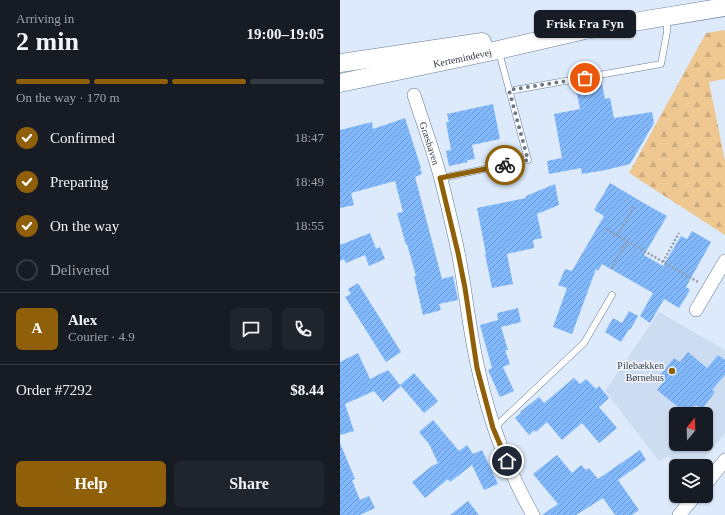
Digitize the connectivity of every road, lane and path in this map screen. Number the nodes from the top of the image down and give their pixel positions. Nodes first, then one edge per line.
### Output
1 (725, 7) edge
2 (667, 17) junction
3 (585, 30) junction
4 (498, 50) junction
5 (340, 65) edge
6 (340, 83) edge
7 (509, 90) junction
8 (414, 95) dead end
9 (440, 178) junction
10 (634, 207) dead end
11 (606, 230) dead end
12 (679, 233) dead end
13 (617, 236) junction
14 (627, 242) junction
15 (725, 261) edge
16 (663, 262) junction
17 (611, 269) dead end
18 (709, 289) junction
19 (612, 295) dead end
20 (696, 310) dead end
21 (493, 428) junction
22 (725, 460) edge
23 (713, 475) edge
24 (689, 503) edge
25 (533, 515) edge
26 (679, 515) edge

1 - 2 main road, Kertemindevej
2 - 3 main road, Kertemindevej
2 - 7 lane
3 - 4 main road, Kertemindevej
3 - 5 main road, Kertemindevej
4 - 6 main road, Kertemindevej
4 - 7 lane
7 - 9 lane
8 - 9 street, Græshaven
9 - 21 street, Græshaven
10 - 13 path
11 - 13 path
12 - 16 path
13 - 14 path
14 - 16 path
14 - 17 path
15 - 18 street
16 - 18 path
18 - 20 street
19 - 21 lane
21 - 25 street, Græshaven
22 - 23 street
24 - 26 street

